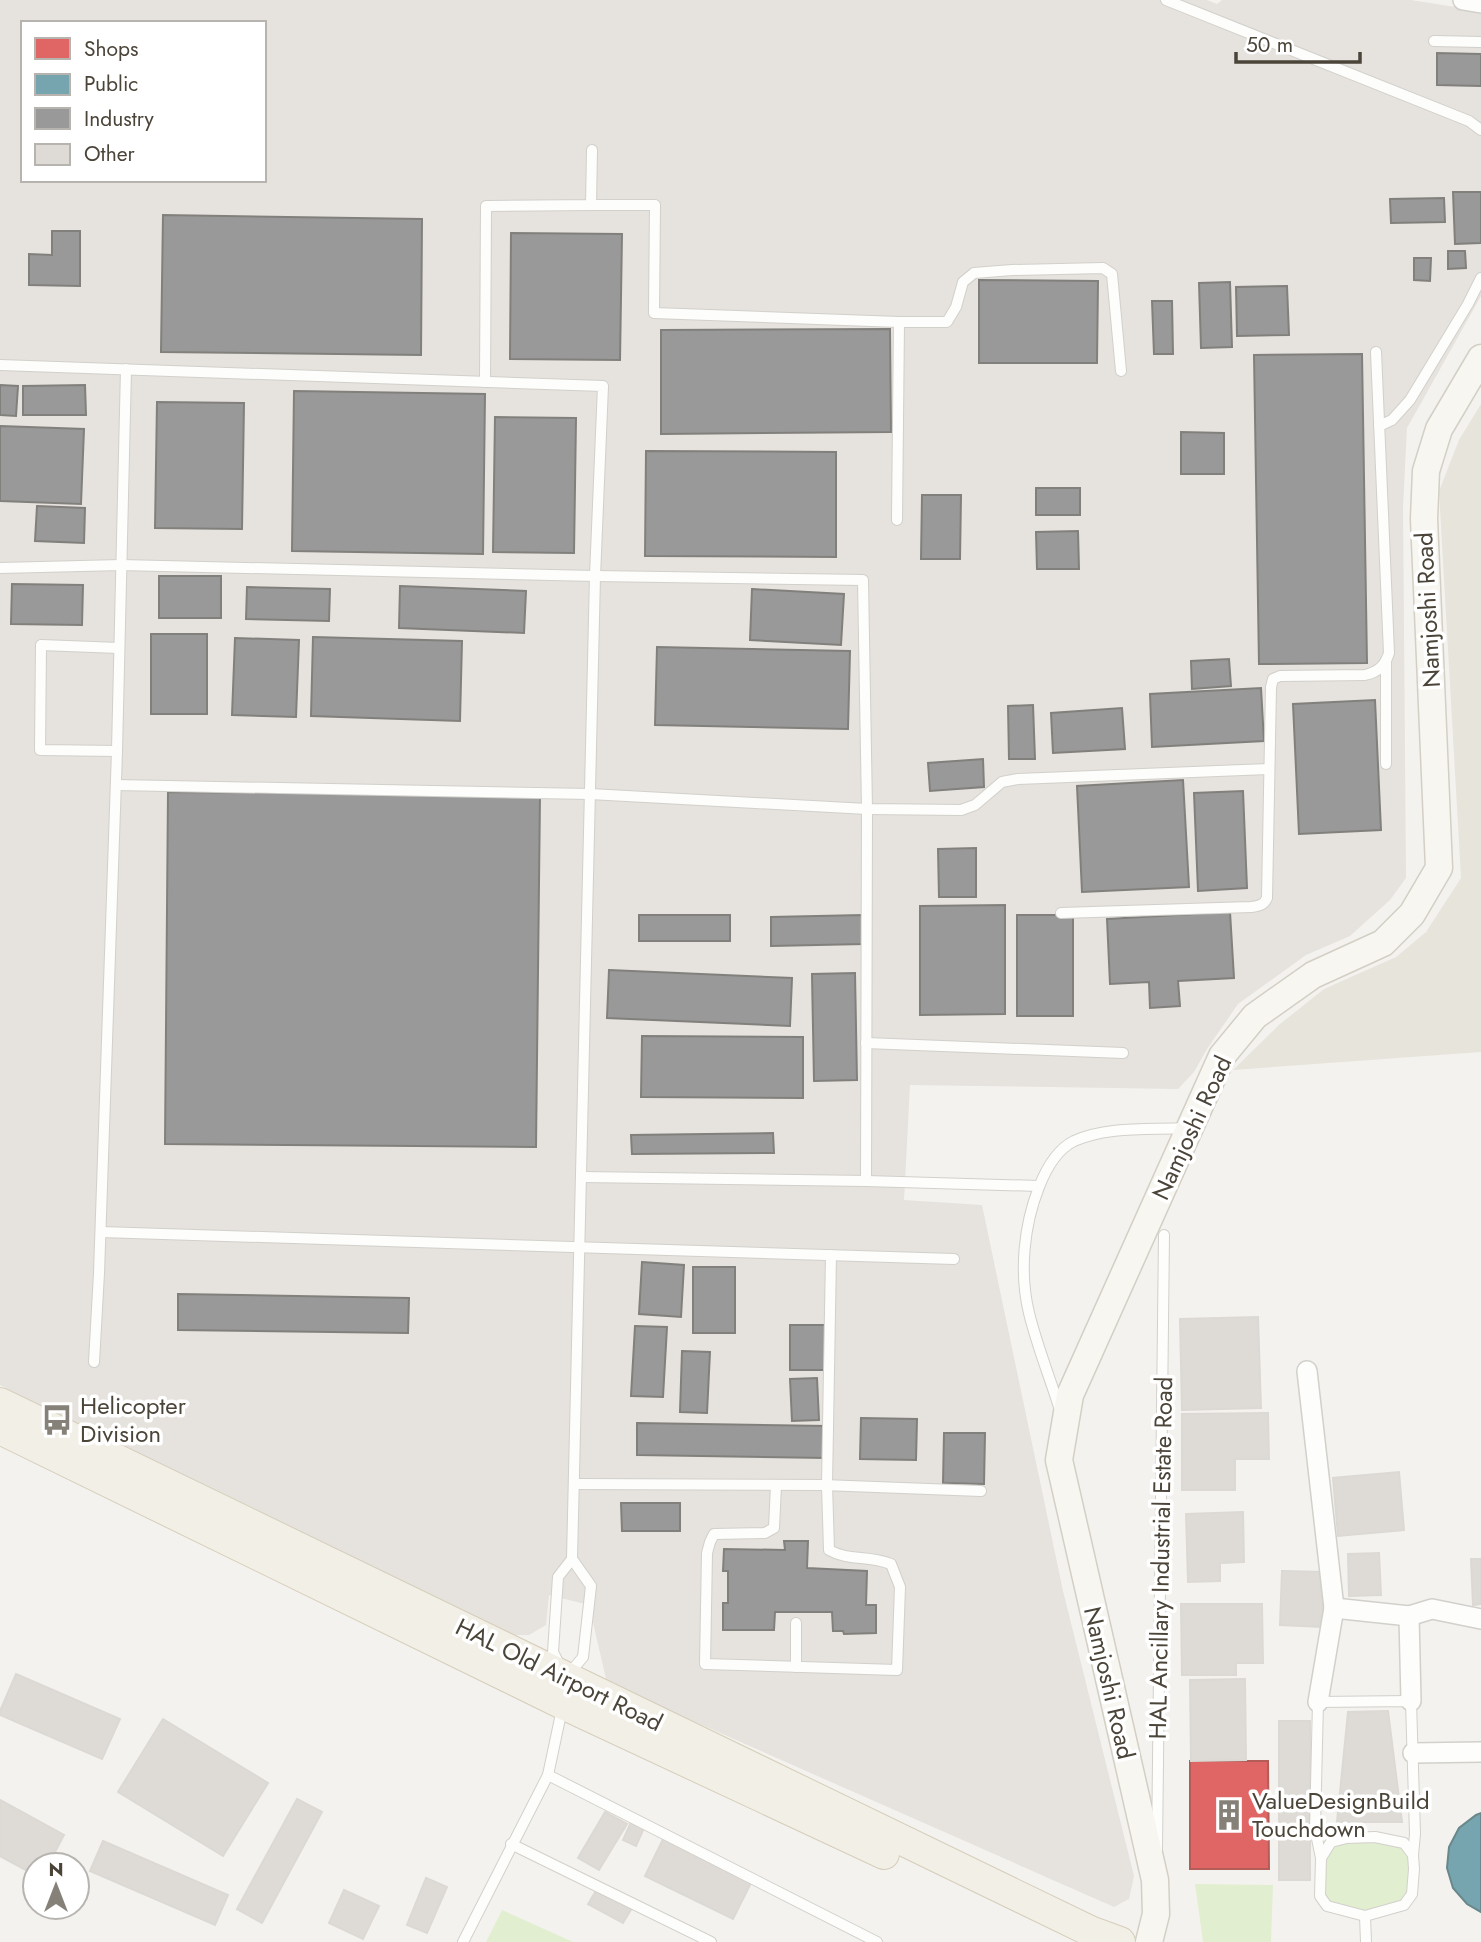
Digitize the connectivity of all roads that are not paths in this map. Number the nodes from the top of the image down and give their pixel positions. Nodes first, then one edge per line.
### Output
1 (1166, 0) edge
2 (1463, 0) edge
3 (1481, 3) edge
4 (1434, 41) dead end
5 (1481, 42) edge
6 (1481, 130) edge
7 (592, 150) dead end
8 (591, 205) junction
9 (1481, 278) edge
10 (899, 322) junction
11 (1376, 352) dead end
12 (1481, 358) edge
13 (0, 365) edge
14 (126, 369) junction
15 (1121, 371) dead end
16 (485, 382) junction
17 (1379, 426) junction
18 (897, 520) dead end
19 (121, 565) junction
20 (0, 568) edge
21 (595, 576) junction
22 (119, 648) junction
23 (1386, 662) junction
24 (117, 751) junction
25 (1386, 764) dead end
26 (1268, 769) junction
27 (116, 785) junction
28 (590, 794) junction
29 (867, 809) junction
30 (1061, 913) dead end
31 (866, 1043) junction
32 (1123, 1053) dead end
33 (1191, 1128) junction
34 (582, 1177) junction
35 (866, 1181) junction
36 (1040, 1186) junction
37 (101, 1232) junction
38 (1164, 1235) dead end
39 (580, 1248) junction
40 (831, 1255) junction
41 (954, 1259) dead end
42 (94, 1362) dead end
43 (1307, 1371) dead end
44 (0, 1403) edge
45 (1064, 1424) junction
46 (0, 1429) edge
47 (575, 1484) junction
48 (776, 1485) junction
49 (827, 1485) junction
50 (981, 1491) dead end
51 (572, 1559) junction
52 (1334, 1608) junction
53 (1409, 1616) junction
54 (1481, 1619) edge
55 (796, 1623) dead end
56 (796, 1667) junction
57 (564, 1691) junction
58 (1411, 1701) junction
59 (1318, 1702) junction
60 (1481, 1752) edge
61 (1413, 1753) junction
62 (548, 1775) junction
63 (511, 1843) junction
64 (1413, 1855) junction
65 (1321, 1858) junction
66 (1155, 1881) junction
67 (1365, 1916) junction
68 (463, 1942) edge
69 (711, 1942) edge
70 (877, 1942) edge
71 (1071, 1942) edge
72 (1120, 1942) edge
73 (1149, 1942) edge
74 (1366, 1942) edge

1 - 6 lane
2 - 3 street
4 - 5 lane
7 - 8 lane
8 - 10 lane
8 - 16 lane
9 - 17 lane
10 - 15 lane
10 - 18 lane
11 - 17 lane
12 - 33 main road, Namjoshi Road
13 - 14 lane
14 - 16 lane
14 - 19 lane
16 - 21 lane
17 - 23 lane
19 - 20 lane
19 - 21 lane
19 - 22 lane
21 - 28 lane
21 - 29 lane
22 - 24 lane
22 - 24 lane
23 - 25 lane
23 - 26 lane
24 - 27 lane
26 - 29 lane
26 - 30 lane
27 - 28 lane
27 - 37 lane
28 - 29 lane
28 - 34 lane
29 - 31 lane
31 - 32 lane
31 - 35 lane
33 - 36 lane
33 - 45 main road, Namjoshi Road
34 - 35 lane
34 - 39 lane
35 - 36 lane
36 - 45 lane
37 - 39 lane
37 - 42 lane
38 - 66 lane, HAL Ancillary Industrial Estate Road
39 - 40 lane
39 - 47 lane
40 - 41 lane
40 - 49 lane
43 - 52 street
44 - 57 main road, HAL Old Airport Road
45 - 66 main road, Namjoshi Road
46 - 57 main road, HAL Old Airport Road
47 - 48 lane
47 - 51 lane
48 - 49 lane
48 - 56 lane
49 - 50 lane
49 - 56 lane
51 - 57 lane
51 - 57 lane
52 - 53 street
52 - 59 street
53 - 54 street
53 - 58 street
55 - 56 lane
57 - 62 lane
57 - 71 main road, HAL Old Airport Road
57 - 72 main road, HAL Old Airport Road
58 - 59 lane
58 - 61 lane
59 - 65 lane
60 - 61 street
61 - 64 lane
62 - 63 lane
62 - 70 lane
63 - 68 lane
63 - 69 lane
64 - 65 lane
64 - 67 lane
65 - 67 lane
66 - 73 main road, Namjoshi Road
67 - 74 lane

